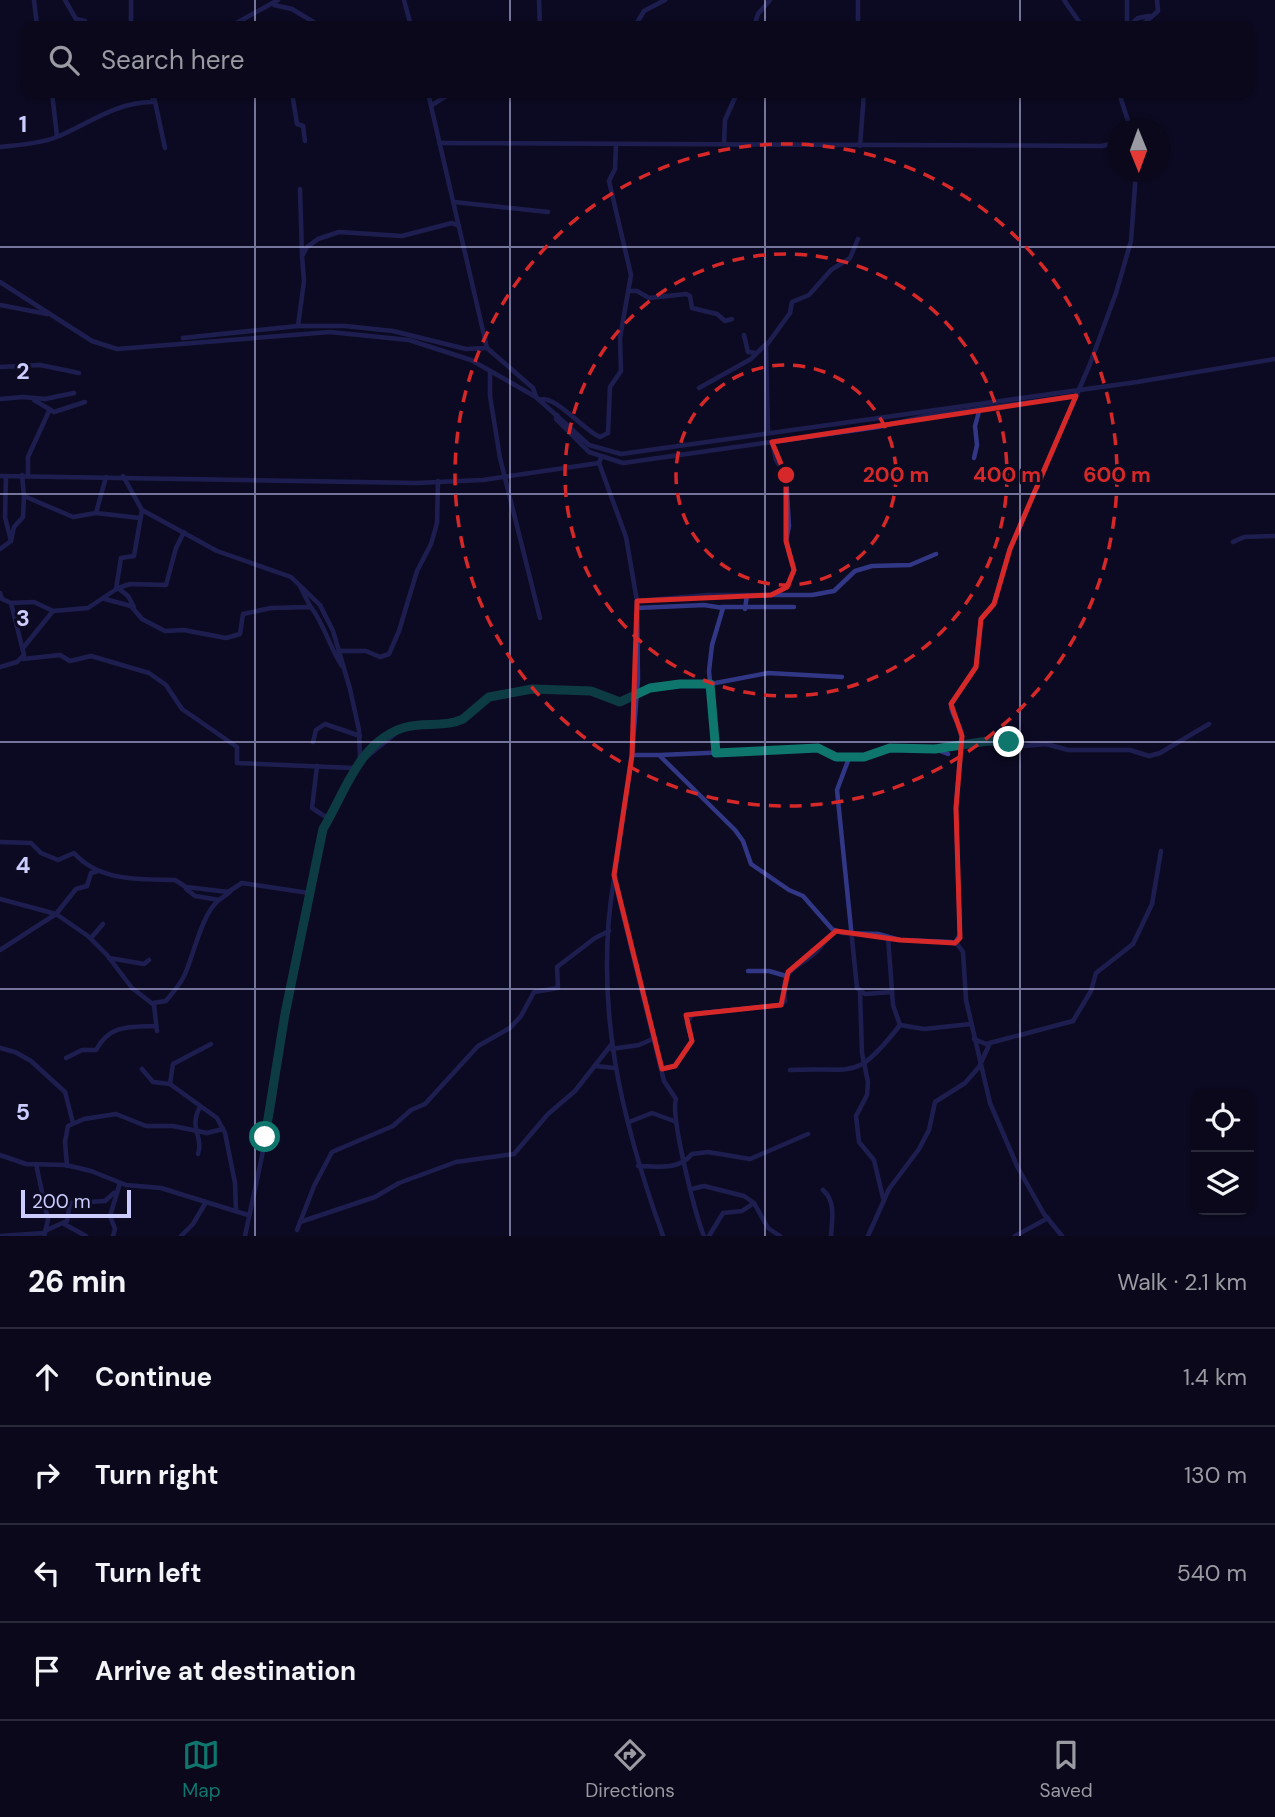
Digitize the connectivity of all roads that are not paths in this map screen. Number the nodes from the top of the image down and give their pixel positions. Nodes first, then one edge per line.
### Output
1 (34, 0) edge
2 (65, 0) edge
3 (131, 0) edge
4 (404, 0) edge
5 (539, 0) edge
6 (665, 0) edge
7 (769, 0) edge
8 (858, 0) edge
9 (1064, 0) edge
10 (1127, 0) edge
11 (1157, 0) edge
12 (275, 2) edge
13 (1149, 16) junction
14 (36, 21) edge
15 (85, 21) edge
16 (131, 21) edge
17 (240, 21) edge
18 (312, 21) edge
19 (410, 21) edge
20 (540, 21) edge
21 (638, 21) edge
22 (756, 21) edge
23 (858, 21) edge
24 (1079, 21) edge
25 (1128, 21) edge
26 (1134, 21) edge
27 (1145, 21) edge
28 (53, 98) edge
29 (154, 98) edge
30 (156, 98) edge
31 (293, 98) edge
32 (430, 98) edge
33 (443, 98) edge
34 (735, 98) edge
35 (864, 98) edge
36 (1121, 98) edge
37 (432, 105) junction
38 (1127, 119) edge
39 (57, 136) junction
40 (305, 141) dead end
41 (439, 143) junction
42 (616, 144) junction
43 (724, 144) junction
44 (1107, 145) edge
45 (860, 146) junction
46 (0, 147) edge
47 (165, 148) dead end
48 (1136, 182) edge
49 (300, 189) dead end
50 (454, 202) junction
51 (548, 212) dead end
52 (460, 226) junction
53 (858, 239) dead end
54 (302, 256) junction
55 (0, 282) edge
56 (628, 291) junction
57 (0, 305) edge
58 (50, 314) junction
59 (732, 319) dead end
60 (298, 326) junction
61 (744, 335) dead end
62 (183, 338) dead end
63 (767, 343) junction
64 (487, 348) junction
65 (474, 349) junction
66 (760, 352) junction
67 (766, 354) junction
68 (468, 358) junction
69 (1275, 359) edge
70 (0, 367) edge
71 (490, 372) junction
72 (79, 373) dead end
73 (699, 388) dead end
74 (1079, 389) junction
75 (74, 393) dead end
76 (1076, 396) junction
77 (30, 398) junction
78 (538, 398) junction
79 (0, 400) edge
80 (85, 402) dead end
81 (980, 406) junction
82 (49, 411) junction
83 (557, 415) junction
84 (768, 433) junction
85 (772, 442) junction
86 (974, 458) dead end
87 (600, 460) junction
88 (25, 475) junction
89 (3, 476) edge
90 (123, 476) junction
91 (106, 477) junction
92 (506, 477) junction
93 (438, 481) junction
94 (3, 491) edge
95 (24, 496) junction
96 (142, 510) junction
97 (96, 513) junction
98 (5, 517) junction
99 (140, 518) junction
100 (17, 524) junction
101 (185, 531) junction
102 (1275, 536) edge
103 (10, 541) junction
104 (1233, 542) dead end
105 (0, 549) edge
106 (936, 554) dead end
107 (298, 582) junction
108 (117, 588) junction
109 (747, 595) junction
110 (771, 596) junction
111 (1, 597) edge
112 (105, 598) junction
113 (637, 601) junction
114 (11, 603) junction
115 (310, 607) junction
116 (720, 607) junction
117 (793, 607) dead end
118 (134, 608) junction
119 (638, 608) junction
120 (745, 609) junction
121 (53, 611) junction
122 (540, 618) dead end
123 (23, 648) junction
124 (340, 651) junction
125 (23, 659) junction
126 (0, 667) edge
127 (345, 669) junction
128 (842, 677) dead end
129 (710, 684) junction
130 (637, 693) junction
131 (1209, 724) dead end
132 (360, 736) junction
133 (313, 742) dead end
134 (961, 746) junction
135 (935, 749) junction
136 (716, 753) junction
137 (948, 754) dead end
138 (632, 755) junction
139 (659, 755) junction
140 (849, 757) junction
141 (360, 760) junction
142 (317, 766) junction
143 (353, 768) junction
144 (329, 818) junction
145 (0, 842) edge
146 (1161, 851) dead end
147 (98, 872) junction
148 (614, 878) junction
149 (182, 886) junction
150 (230, 892) junction
151 (309, 893) junction
152 (0, 899) edge
153 (219, 900) junction
154 (56, 914) junction
155 (103, 924) dead end
156 (609, 931) junction
157 (836, 931) junction
158 (850, 933) junction
159 (888, 937) junction
160 (91, 938) junction
161 (955, 943) junction
162 (0, 950) edge
163 (109, 958) junction
164 (149, 960) dead end
165 (748, 971) dead end
166 (786, 976) junction
167 (860, 992) junction
168 (892, 992) junction
169 (152, 1003) junction
170 (971, 1024) junction
171 (900, 1025) junction
172 (655, 1038) junction
173 (973, 1038) junction
174 (990, 1043) junction
175 (211, 1044) dead end
176 (611, 1047) junction
177 (0, 1048) edge
178 (66, 1058) dead end
179 (864, 1064) junction
180 (592, 1067) junction
181 (979, 1067) junction
182 (615, 1068) junction
183 (142, 1069) dead end
184 (662, 1069) junction
185 (790, 1070) dead end
186 (170, 1084) junction
187 (200, 1107) junction
188 (674, 1121) junction
189 (629, 1122) junction
190 (73, 1123) junction
191 (223, 1129) junction
192 (196, 1132) junction
193 (808, 1134) dead end
194 (198, 1154) dead end
195 (0, 1155) edge
196 (685, 1163) junction
197 (36, 1164) junction
198 (67, 1166) junction
199 (638, 1166) junction
200 (120, 1183) junction
201 (693, 1187) junction
202 (823, 1190) dead end
203 (114, 1193) junction
204 (883, 1199) junction
205 (206, 1202) junction
206 (754, 1203) junction
207 (236, 1211) junction
208 (248, 1215) junction
209 (1048, 1219) junction
210 (300, 1222) junction
211 (64, 1224) junction
212 (297, 1230) dead end
213 (46, 1233) edge
214 (0, 1236) edge
215 (86, 1236) edge
216 (113, 1236) edge
217 (181, 1236) edge
218 (245, 1236) edge
219 (663, 1236) edge
220 (707, 1236) edge
221 (779, 1236) edge
222 (831, 1236) edge
223 (868, 1236) edge
224 (1015, 1236) edge
225 (1062, 1236) edge

1 - 14 street
2 - 15 street
3 - 16 street
4 - 19 street
5 - 20 street
6 - 21 street
7 - 22 street
8 - 23 street
9 - 24 street
10 - 25 street
11 - 13 street
12 - 17 street
12 - 18 street
13 - 26 street
13 - 27 street
28 - 39 street
29 - 39 street
30 - 47 street
31 - 40 street
32 - 37 street
33 - 37 street
34 - 43 street
35 - 45 street
36 - 38 street
37 - 41 street
39 - 46 street
41 - 42 street
41 - 50 street
42 - 43 street
42 - 56 street
43 - 45 street
44 - 45 street
48 - 74 street
49 - 54 street
50 - 51 street
50 - 52 street
52 - 54 street
52 - 64 street
53 - 63 street
54 - 60 street
55 - 58 street
56 - 59 street
56 - 78 street
57 - 58 street
58 - 68 street
60 - 62 street
60 - 65 street
61 - 66 street
63 - 66 street
63 - 67 street
64 - 65 street
64 - 78 street
65 - 68 street
66 - 67 street
66 - 73 street
67 - 84 street
68 - 71 street
69 - 74 street
70 - 72 street
71 - 78 street
71 - 92 street
74 - 76 street
74 - 81 street
75 - 77 street
76 - 81 street
76 - 134 street
77 - 79 street
77 - 82 street
78 - 83 street
80 - 82 street
81 - 84 street
81 - 85 street
81 - 86 street
82 - 88 street
83 - 84 street
83 - 87 street
85 - 87 street
85 - 110 street
87 - 92 street
87 - 113 street
88 - 89 street
88 - 91 street
88 - 95 street
89 - 94 street
90 - 91 street
90 - 93 street
90 - 96 street
91 - 97 street
92 - 93 street
92 - 122 street
93 - 124 street
94 - 98 street
95 - 97 street
95 - 100 street
96 - 99 street
96 - 101 street
97 - 99 street
98 - 100 street
98 - 103 street
99 - 108 street
100 - 103 street
101 - 107 street
101 - 108 street
102 - 104 street
103 - 105 street
106 - 110 street
107 - 115 street
107 - 124 street
108 - 112 street
108 - 118 street
109 - 110 street
109 - 113 street
109 - 120 street
111 - 114 street
112 - 118 street
112 - 121 street
113 - 119 street
114 - 121 street
114 - 123 street
115 - 118 street
115 - 127 street
116 - 119 street
116 - 120 street
116 - 129 street
117 - 120 street
119 - 130 street
121 - 123 street
123 - 125 street
124 - 127 street
125 - 126 street
125 - 142 street
127 - 132 street
128 - 129 street
129 - 130 street
129 - 136 street
130 - 138 street
130 - 141 street
131 - 134 street
132 - 133 street
132 - 141 street
134 - 135 street
134 - 161 street
135 - 137 street
135 - 140 street
136 - 139 street
136 - 140 street
138 - 139 street
138 - 148 street
139 - 157 street
140 - 158 street
141 - 143 street
142 - 143 street
142 - 144 street
143 - 144 street
144 - 151 street
145 - 147 street
146 - 174 street
147 - 149 street
147 - 154 street
148 - 156 street
148 - 172 street
149 - 150 street
149 - 153 street
150 - 151 street
150 - 153 street
151 - 208 street
152 - 154 street
153 - 169 street
154 - 160 street
154 - 162 street
155 - 160 street
156 - 176 street
156 - 210 street
157 - 158 street
157 - 166 street
158 - 159 street
158 - 167 street
159 - 161 street
159 - 168 street
160 - 163 street
161 - 170 street
163 - 164 street
163 - 169 street
165 - 166 street
166 - 184 street
167 - 168 street
167 - 179 street
168 - 171 street
169 - 178 street
170 - 171 street
170 - 173 street
171 - 179 street
172 - 176 street
172 - 184 street
173 - 174 street
173 - 181 street
174 - 181 street
175 - 186 street
176 - 180 street
176 - 182 street
177 - 190 street
179 - 185 street
179 - 204 street
180 - 182 street
180 - 210 street
181 - 204 street
181 - 209 street
182 - 189 street
183 - 186 street
184 - 188 street
186 - 187 street
187 - 191 street
187 - 192 street
188 - 189 street
188 - 196 street
189 - 199 street
190 - 192 street
190 - 198 street
191 - 192 street
191 - 207 street
192 - 194 street
193 - 196 street
195 - 197 street
196 - 199 street
196 - 201 street
197 - 198 street
197 - 213 street
198 - 200 street
199 - 219 street
200 - 203 street
200 - 205 street
201 - 206 street
201 - 220 street
202 - 222 street
203 - 211 street
203 - 216 street
204 - 223 street
205 - 207 street
205 - 217 street
206 - 220 street
206 - 221 street
207 - 208 street
208 - 218 street
209 - 224 street
209 - 225 street
210 - 212 street
211 - 213 street
211 - 215 street
213 - 214 street

